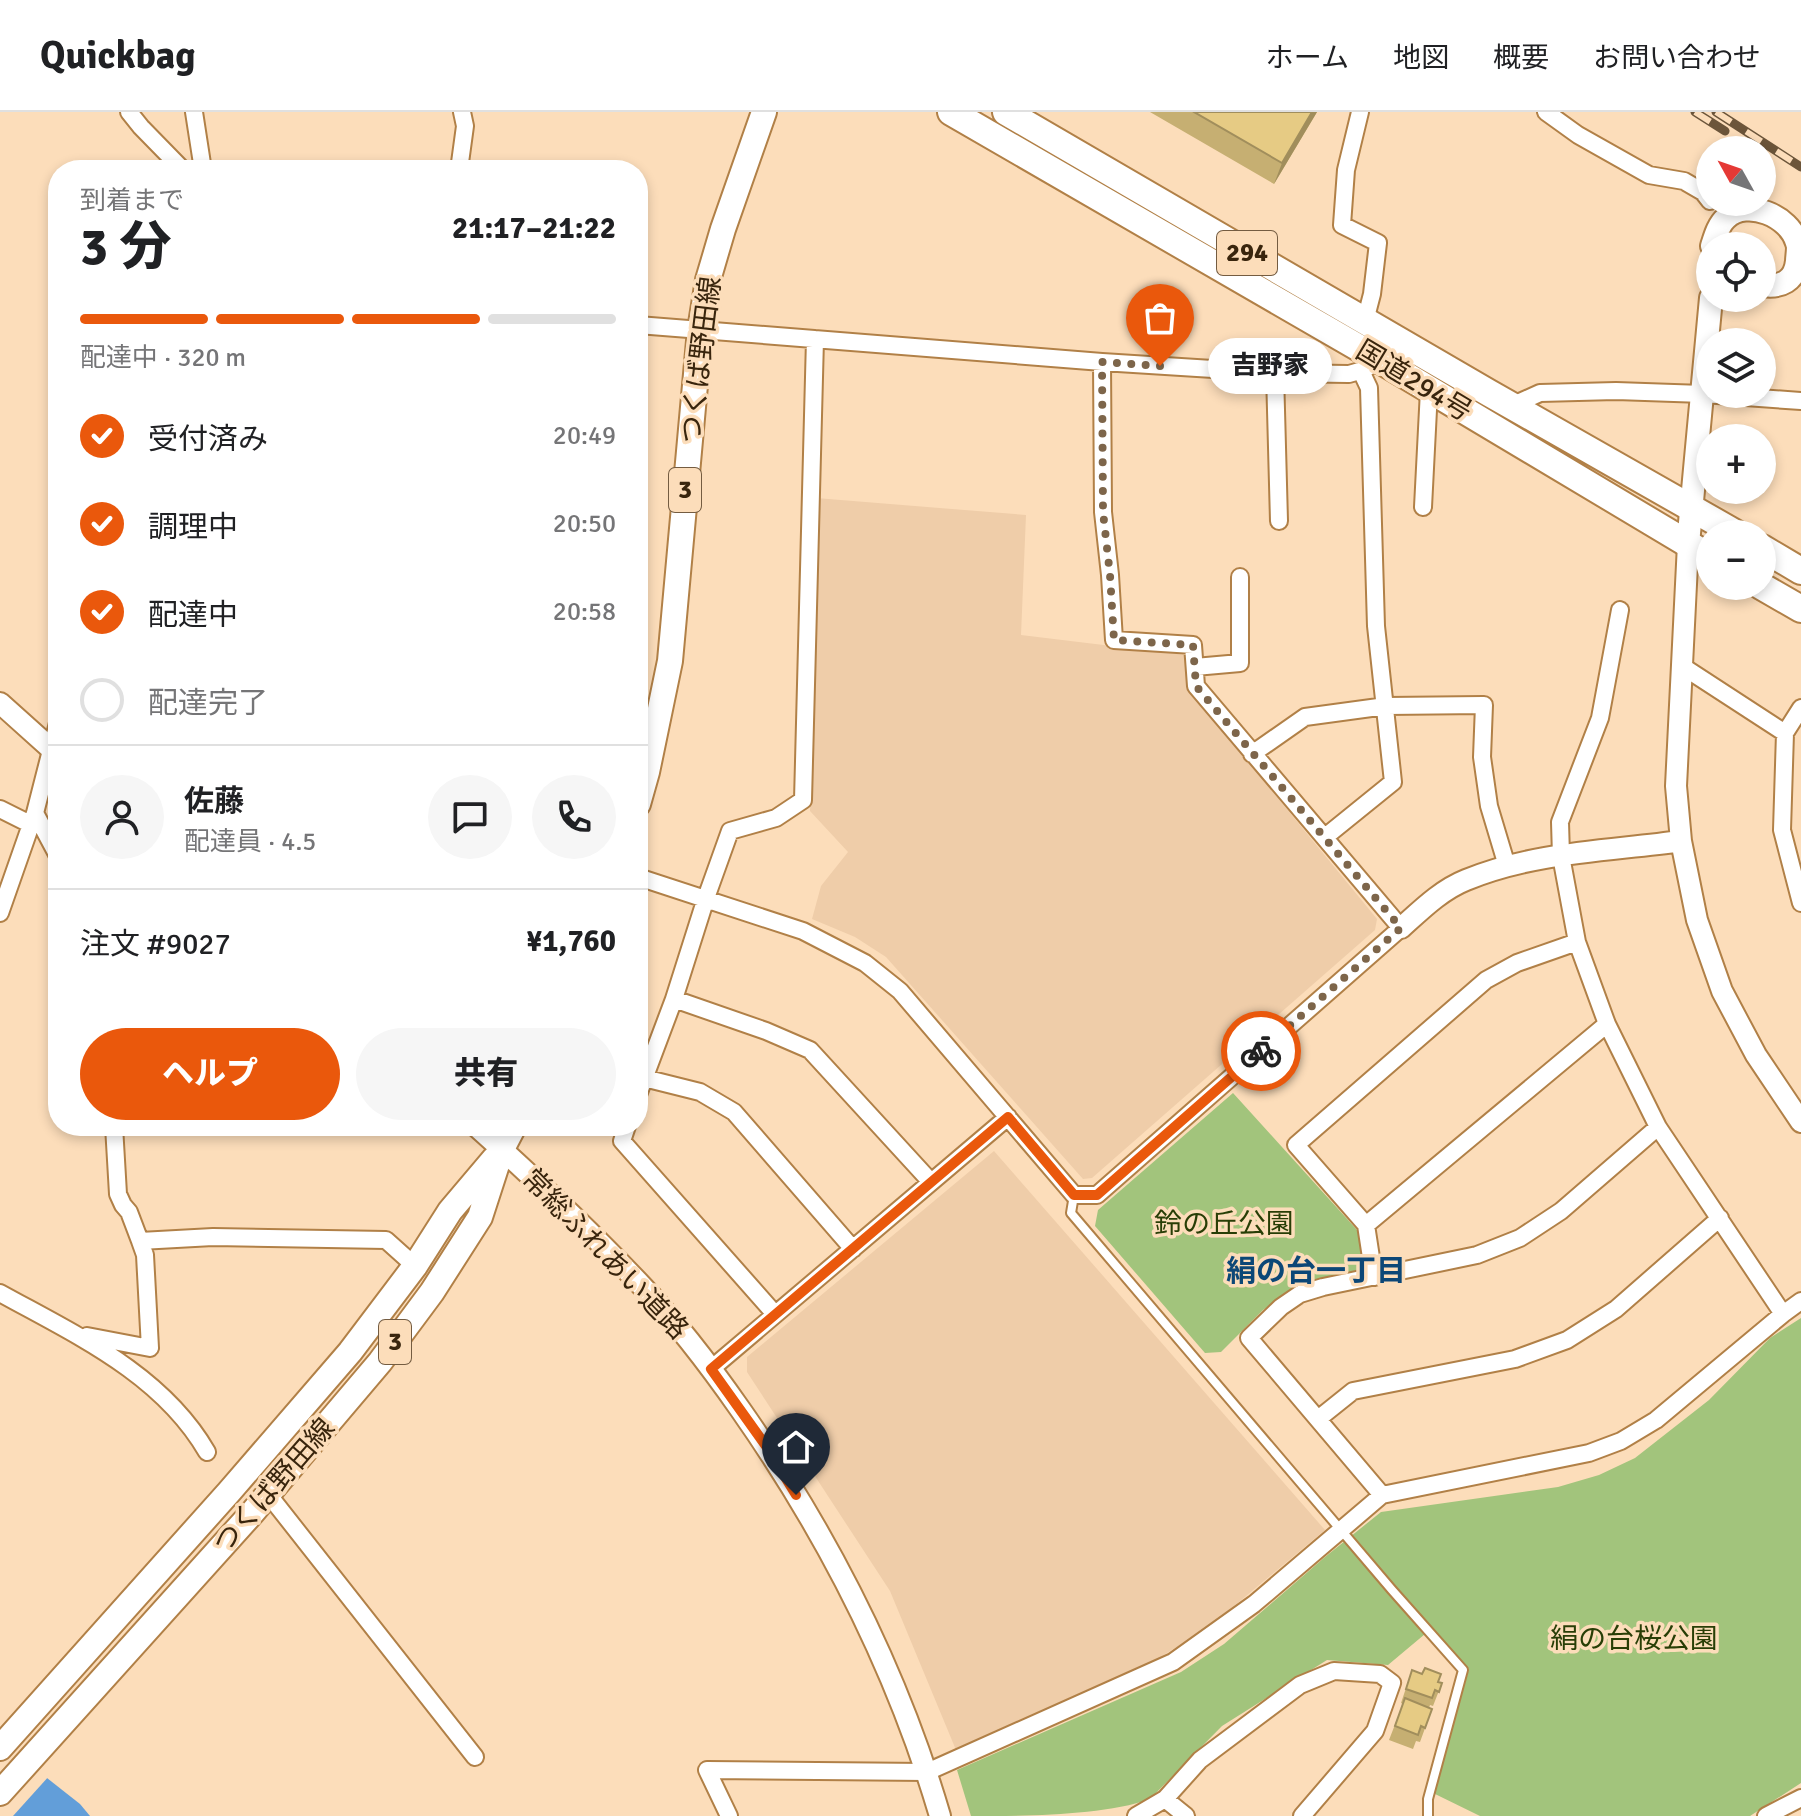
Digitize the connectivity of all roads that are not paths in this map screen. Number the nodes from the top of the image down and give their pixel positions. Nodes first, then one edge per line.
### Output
1 (129, 112) edge
2 (194, 112) edge
3 (462, 112) edge
4 (764, 112) edge
5 (951, 112) edge
6 (1006, 112) edge
7 (1360, 112) edge
8 (1546, 112) edge
9 (170, 160) edge
10 (201, 160) edge
11 (460, 160) edge
12 (1696, 188) edge
13 (1775, 216) edge
14 (1776, 286) edge
15 (1365, 321) junction
16 (648, 326) edge
17 (700, 330) junction
18 (815, 339) junction
19 (1102, 362) junction
20 (1370, 365) junction
21 (1275, 373) junction
22 (1429, 390) junction
23 (1696, 394) edge
24 (1776, 399) edge
25 (1801, 401) edge
26 (1511, 406) junction
27 (1702, 408) edge
28 (1423, 507) dead end
29 (1692, 508) junction
30 (1713, 520) edge
31 (1279, 521) dead end
32 (1696, 532) edge
33 (1696, 548) edge
34 (1776, 556) edge
35 (1696, 570) edge
36 (1801, 571) edge
37 (1240, 577) dead end
38 (1776, 595) edge
39 (1801, 609) edge
40 (1620, 610) dead end
41 (1682, 666) junction
42 (1195, 667) junction
43 (0, 703) edge
44 (1386, 706) junction
45 (1801, 708) edge
46 (1785, 733) junction
47 (48, 746) edge
48 (1252, 754) junction
49 (648, 767) edge
50 (48, 773) edge
51 (0, 809) edge
52 (33, 818) junction
53 (1325, 837) junction
54 (48, 841) edge
55 (1681, 841) junction
56 (1561, 856) junction
57 (1507, 866) junction
58 (648, 880) edge
59 (1798, 883) edge
60 (706, 898) junction
61 (1801, 903) edge
62 (0, 913) edge
63 (1401, 928) junction
64 (1577, 942) junction
65 (674, 999) junction
66 (1607, 1024) junction
67 (648, 1067) edge
68 (648, 1079) edge
69 (1008, 1117) junction
70 (1801, 1122) edge
71 (1658, 1127) junction
72 (115, 1136) edge
73 (487, 1136) edge
74 (509, 1136) edge
75 (624, 1136) edge
76 (502, 1149) junction
77 (931, 1182) junction
78 (1074, 1195) junction
79 (1720, 1218) junction
80 (1366, 1225) junction
81 (140, 1241) junction
82 (853, 1249) junction
83 (415, 1266) junction
84 (1374, 1277) junction
85 (0, 1293) edge
86 (1801, 1301) edge
87 (775, 1314) junction
88 (1783, 1314) junction
89 (74, 1334) junction
90 (711, 1369) junction
91 (1318, 1419) junction
92 (207, 1452) dead end
93 (268, 1494) junction
94 (1382, 1495) junction
95 (1344, 1533) junction
96 (0, 1748) edge
97 (475, 1757) dead end
98 (927, 1772) junction
99 (0, 1793) edge
100 (1801, 1798) edge
101 (1165, 1799) junction
102 (729, 1816) edge
103 (940, 1816) edge
104 (1136, 1816) edge
105 (1186, 1816) edge
106 (1302, 1816) edge
107 (1428, 1816) edge
108 (1766, 1816) edge

1 - 9 street
2 - 10 street
3 - 11 street
4 - 17 main road, つくば野田線 / 3
5 - 20 highway, 国道294号 / 294
6 - 15 highway, 国道294号 / 294
7 - 15 street
8 - 12 street
13 - 14 main road
15 - 26 highway, 国道294号 / 294
16 - 17 street
17 - 18 street
17 - 49 main road, つくば野田線 / 3
18 - 19 street
18 - 60 street
19 - 21 street
19 - 42 street
20 - 21 street
20 - 22 highway, 国道294号 / 294
20 - 44 street
21 - 31 street
22 - 28 street
22 - 33 highway, 国道294号 / 294
23 - 26 street
24 - 25 street
26 - 29 highway, 国道294号 / 294
27 - 29 main road
29 - 30 highway, 国道294号 / 294
29 - 32 main road
34 - 36 highway
35 - 41 street
37 - 42 street
38 - 39 highway
40 - 56 street
41 - 46 street
41 - 55 street
42 - 48 street
43 - 47 street
44 - 48 street
44 - 53 street
44 - 57 street
45 - 46 street
46 - 59 street
48 - 53 street
50 - 52 street
51 - 52 street
52 - 54 street
52 - 62 street
53 - 63 street
55 - 56 street
55 - 70 street
56 - 57 street
56 - 64 street
57 - 63 street
58 - 60 street
59 - 61 street
60 - 65 street
60 - 69 street
63 - 78 street
64 - 66 street
64 - 80 street
65 - 67 street
65 - 77 street
66 - 71 street
66 - 80 street
68 - 82 street
69 - 77 street
69 - 78 street
71 - 79 street
71 - 84 street
72 - 81 street
73 - 76 street, 常総ふれあい道路
74 - 76 main road, つくば野田線 / 3
75 - 87 street
76 - 83 main road, つくば野田線 / 3
76 - 90 street, 常総ふれあい道路
76 - 93 main road, つくば野田線 / 3
77 - 82 street
78 - 95 lane
79 - 88 street
79 - 91 street
80 - 84 street
81 - 83 street
81 - 89 street
82 - 87 street
83 - 96 main road, つくば野田線 / 3
84 - 91 street
85 - 89 street
86 - 88 street
87 - 90 street
88 - 94 street
89 - 92 street
90 - 98 street, 常総ふれあい道路
91 - 94 street
93 - 97 street
93 - 99 main road, つくば野田線 / 3
94 - 95 street
95 - 98 street
95 - 107 lane
98 - 102 street
98 - 103 street, 常総ふれあい道路
100 - 108 street
101 - 104 street
101 - 105 street
101 - 106 street

